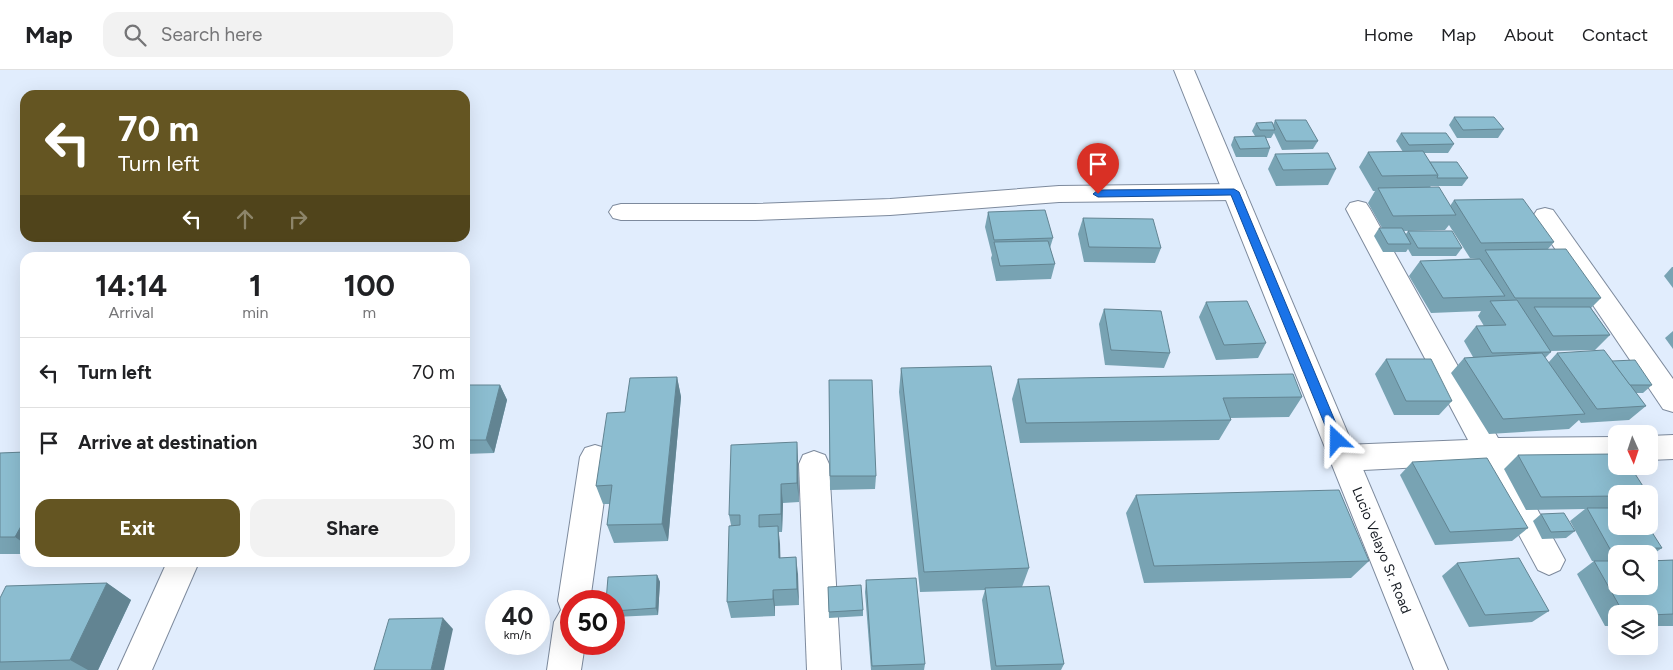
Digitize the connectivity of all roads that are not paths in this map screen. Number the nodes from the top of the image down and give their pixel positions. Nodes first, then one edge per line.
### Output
1 (1184, 70) edge
2 (1234, 192) junction
3 (1358, 209) dead end
4 (621, 212) dead end
5 (1545, 216) dead end
6 (1673, 401) edge
7 (1658, 448) edge
8 (1673, 448) edge
9 (1608, 449) edge
10 (1488, 451) junction
11 (595, 457) dead end
12 (1344, 458) junction
13 (814, 464) dead end
14 (1549, 560) dead end
15 (181, 567) edge
16 (576, 590) edge
17 (566, 655) edge
18 (136, 670) edge
19 (564, 670) edge
20 (824, 670) edge
21 (1431, 670) edge

1 - 2 street, Lucio Velayo Sr. Road
2 - 4 street
2 - 12 street, Lucio Velayo Sr. Road
3 - 10 street
5 - 6 street
7 - 8 street
9 - 10 street
10 - 12 street
10 - 14 street
11 - 16 street
12 - 21 street, Lucio Velayo Sr. Road
13 - 20 street
15 - 18 street
17 - 19 street

